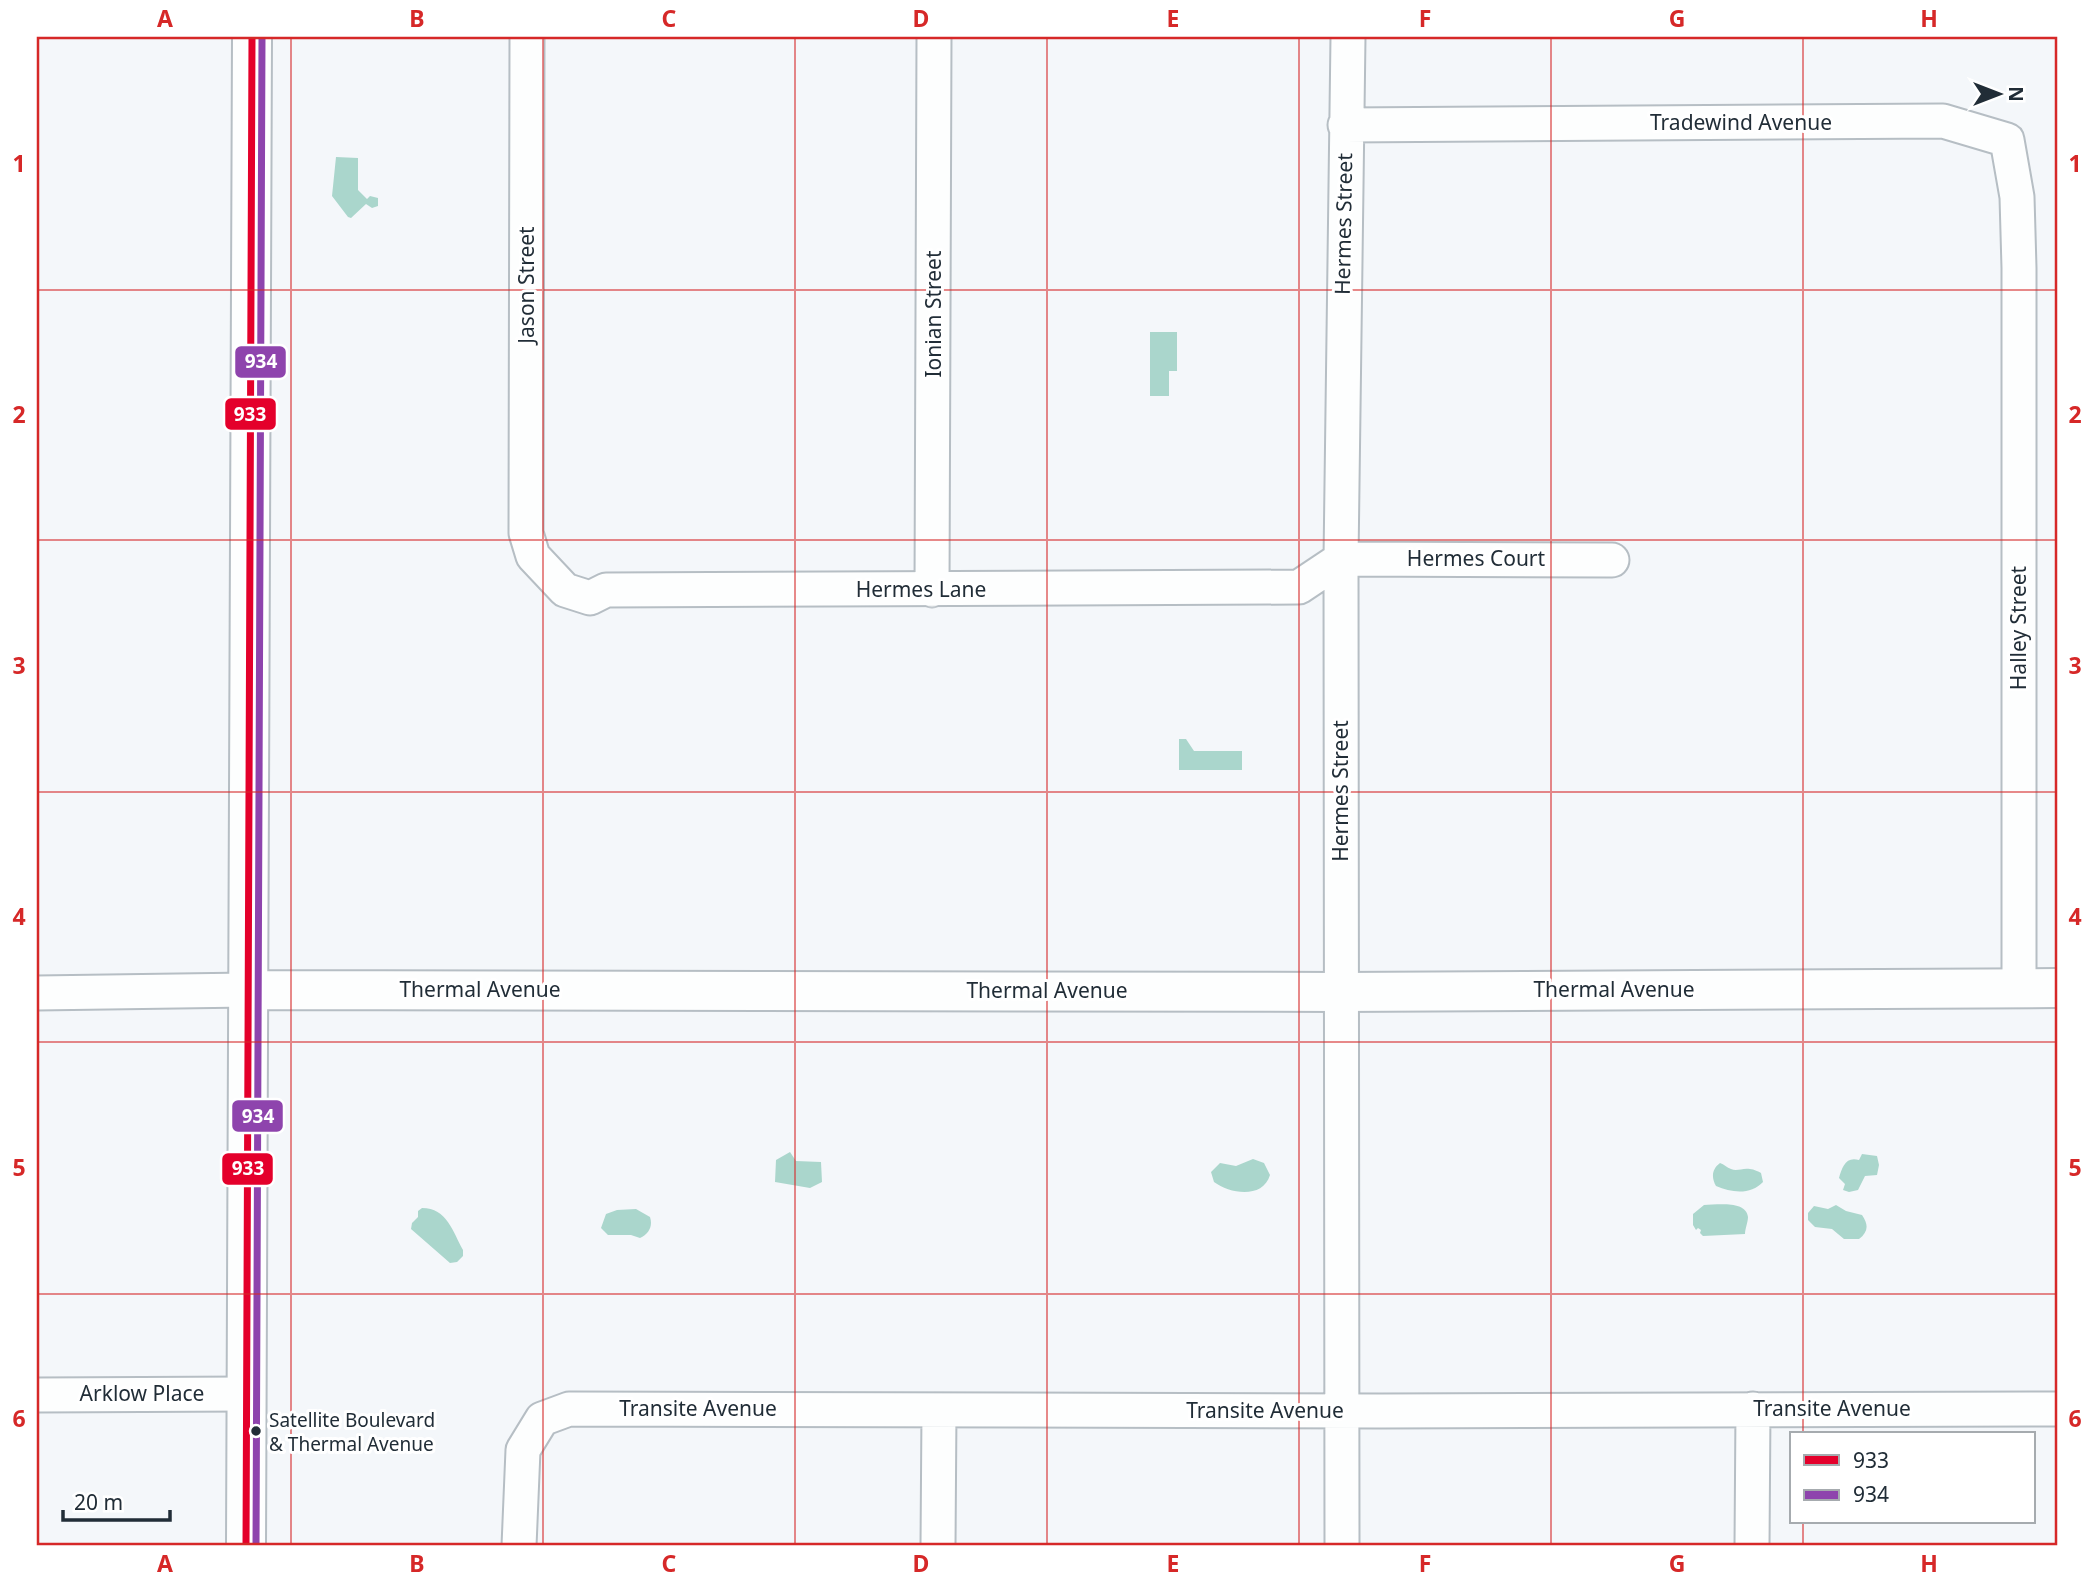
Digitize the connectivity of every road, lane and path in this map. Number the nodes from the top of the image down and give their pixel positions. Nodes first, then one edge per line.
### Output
1 (252, 37) edge
2 (527, 37) edge
3 (934, 37) edge
4 (1348, 37) edge
5 (1345, 125) junction
6 (2019, 268) joint
7 (526, 533) joint
8 (1341, 559) junction
9 (1612, 560) dead end
10 (932, 590) junction
11 (2019, 988) junction
12 (2057, 988) edge
13 (248, 990) junction
14 (1341, 992) junction
15 (37, 993) edge
16 (247, 1394) junction
17 (37, 1395) edge
18 (1753, 1409) junction
19 (2057, 1409) edge
20 (939, 1410) junction
21 (1343, 1411) junction
22 (246, 1546) edge
23 (519, 1546) edge
24 (938, 1546) edge
25 (1342, 1546) edge
26 (1752, 1546) edge

1 - 13 street
2 - 7 street, Jason Street
3 - 10 street, Ionian Street
4 - 5 street, Hermes Street
5 - 6 street, Tradewind Avenue
5 - 8 street, Hermes Street
6 - 11 street, Halley Street
7 - 10 street, Hermes Lane
8 - 9 street, Hermes Court
8 - 10 street, Hermes Lane
8 - 14 street, Hermes Street
11 - 12 street, Thermal Avenue
11 - 14 street, Thermal Avenue
13 - 14 street, Thermal Avenue
13 - 15 street, Thermal Avenue
13 - 16 street
14 - 21 street, Hermes Street
16 - 17 street, Arklow Place
16 - 22 street
18 - 19 street, Transite Avenue
18 - 21 street, Transite Avenue
18 - 26 street
20 - 21 street, Transite Avenue
20 - 23 street, Transite Avenue
20 - 24 street
21 - 25 street, Hermes Street

